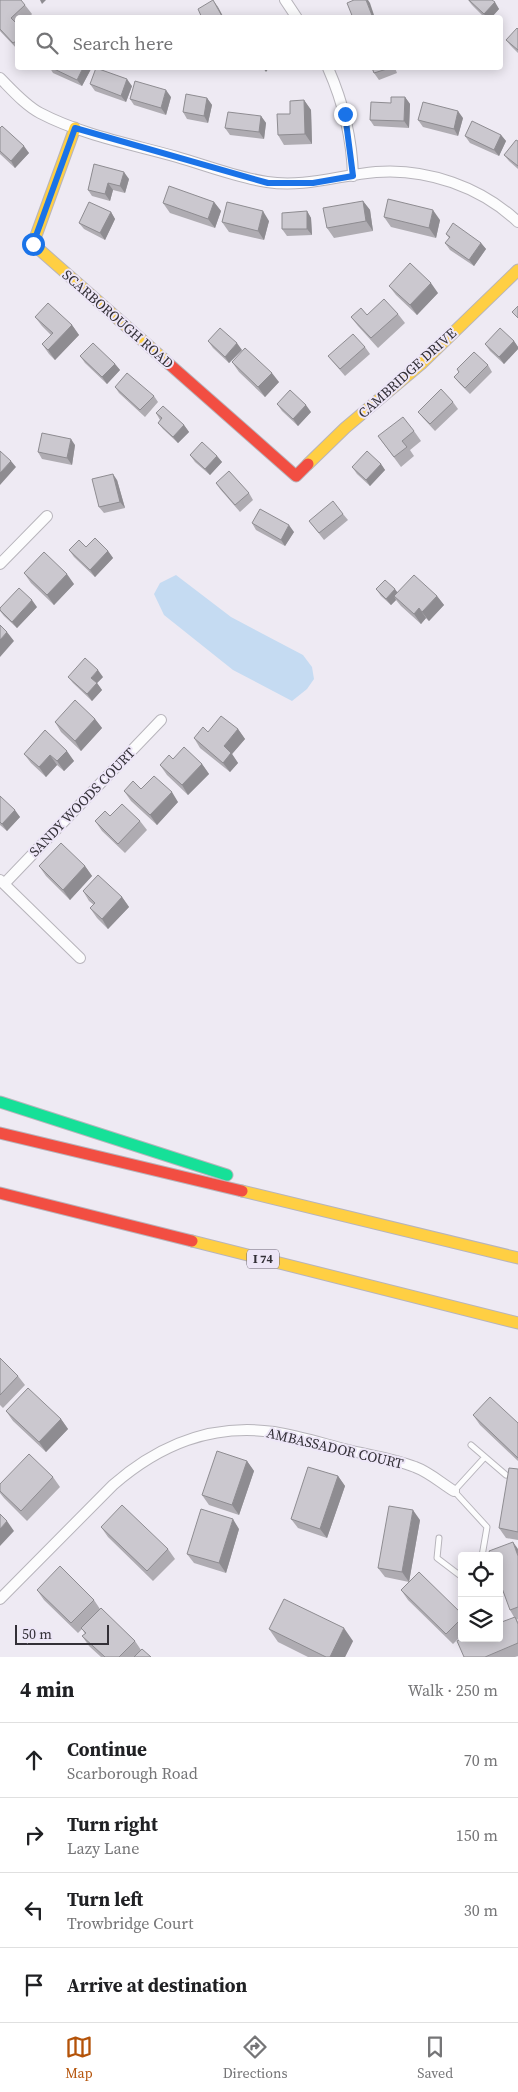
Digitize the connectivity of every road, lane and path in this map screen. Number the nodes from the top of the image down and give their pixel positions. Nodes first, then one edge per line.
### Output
1 (285, 0) edge
2 (295, 15) edge
3 (329, 70) edge
4 (0, 78) edge
5 (75, 128) junction
6 (353, 176) junction
7 (518, 222) edge
8 (518, 270) edge
9 (296, 476) joint
10 (47, 516) dead end
11 (0, 564) edge
12 (161, 720) dead end
13 (2, 882) edge
14 (80, 958) dead end
15 (0, 1102) edge
16 (0, 1133) edge
17 (0, 1193) edge
18 (0, 1197) edge
19 (20, 1198) junction
20 (379, 1223) junction
21 (518, 1258) edge
22 (518, 1323) edge
23 (471, 1445) dead end
24 (485, 1457) junction
25 (506, 1475) edge
26 (454, 1491) junction
27 (440, 1538) dead end
28 (483, 1552) edge
29 (458, 1574) edge
30 (0, 1599) edge

1 - 2 street
3 - 6 street
4 - 5 street
5 - 6 street
5 - 9 main road, SCARBOROUGH ROAD
6 - 7 street
8 - 9 main road, CAMBRIDGE DRIVE
10 - 11 street
12 - 13 street, SANDY WOODS COURT
13 - 14 street
15 - 20 main road
16 - 20 main road
17 - 19 main road, I 74
18 - 19 main road
19 - 22 main road, I 74
20 - 21 main road
23 - 24 lane
24 - 25 lane
24 - 26 lane
26 - 28 lane
26 - 30 street, AMBASSADOR COURT
27 - 29 lane

